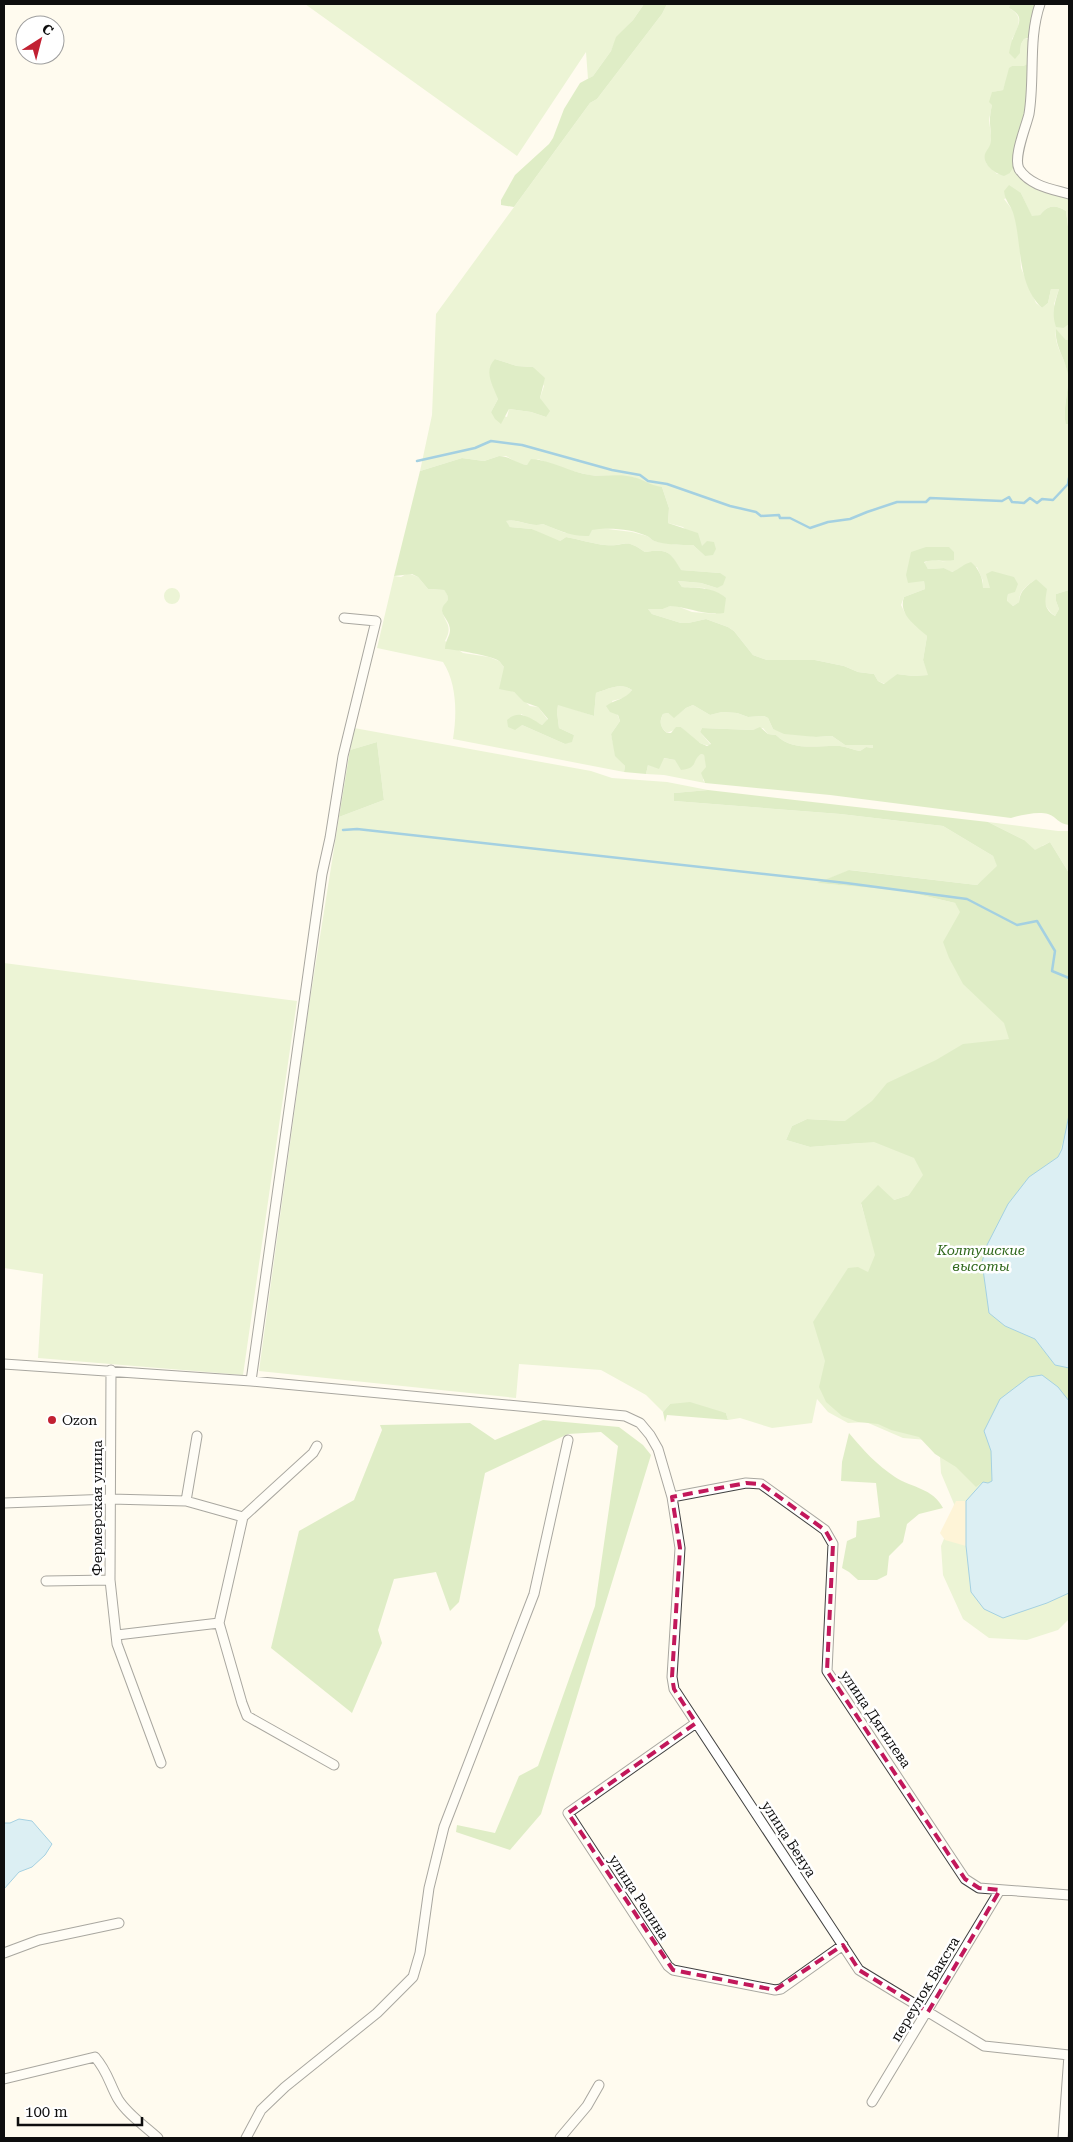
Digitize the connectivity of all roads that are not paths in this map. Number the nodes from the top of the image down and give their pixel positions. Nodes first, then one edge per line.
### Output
1 (1040, 4) edge
2 (1069, 194) edge
3 (344, 618) dead end
4 (4, 1364) edge
5 (111, 1370) junction
6 (251, 1381) junction
7 (197, 1436) dead end
8 (568, 1440) dead end
9 (317, 1446) dead end
10 (672, 1497) junction
11 (111, 1499) junction
12 (186, 1501) junction
13 (4, 1503) edge
14 (243, 1517) junction
15 (110, 1580) junction
16 (46, 1581) dead end
17 (219, 1624) junction
18 (117, 1635) junction
19 (696, 1723) junction
20 (161, 1762) dead end
21 (334, 1765) dead end
22 (1000, 1890) junction
23 (1069, 1895) edge
24 (119, 1924) dead end
25 (843, 1945) junction
26 (4, 1953) edge
27 (928, 2012) junction
28 (1069, 2055) edge
29 (4, 2079) edge
30 (599, 2085) dead end
31 (872, 2102) dead end
32 (158, 2138) edge
33 (246, 2138) edge
34 (560, 2138) edge
35 (1063, 2138) edge

1 - 2 street
3 - 6 street
4 - 5 street, улица Бенуа
5 - 6 street, улица Бенуа
5 - 11 street, Фермерская улица
6 - 10 street, улица Бенуа
7 - 12 street
8 - 33 street
9 - 14 street
10 - 19 street, улица Бенуа
10 - 22 street, улица Дягилева
11 - 12 street
11 - 13 street
11 - 15 street, Фермерская улица
12 - 14 street
14 - 17 street
15 - 16 street
15 - 18 street, Фермерская улица
17 - 18 street
17 - 21 street
18 - 20 street, Фермерская улица
19 - 25 street, улица Бенуа
19 - 25 street, улица Репина
22 - 23 street, улица Дягилева
22 - 27 street, переулок Бакста
24 - 26 street
25 - 27 street, улица Бенуа
27 - 28 street, улица Бенуа
27 - 31 street, переулок Бакста
28 - 35 street
29 - 32 street
30 - 34 street

